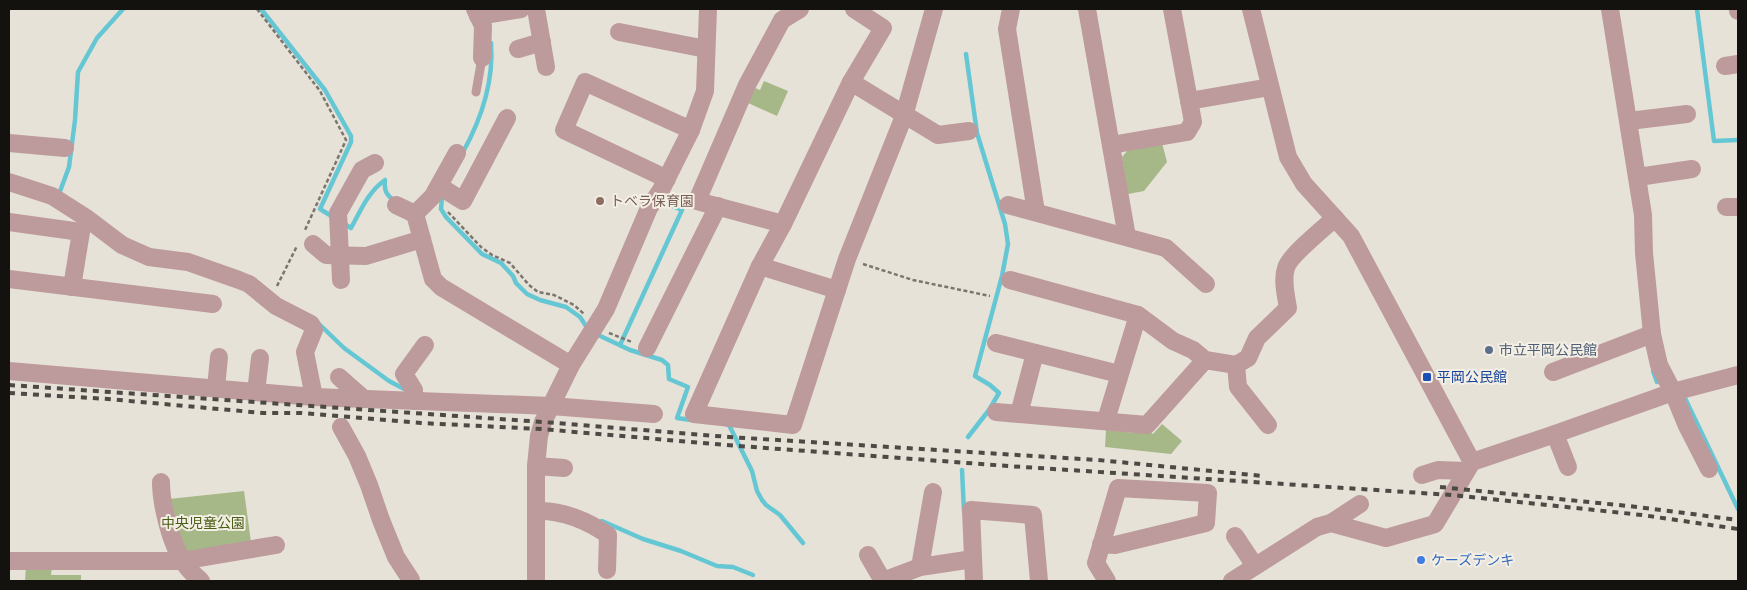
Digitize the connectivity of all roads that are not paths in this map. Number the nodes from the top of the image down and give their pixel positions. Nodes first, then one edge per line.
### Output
1 (520, 9) edge
2 (536, 9) edge
3 (708, 9) edge
4 (800, 9) edge
5 (854, 9) edge
6 (1011, 9) edge
7 (1087, 9) edge
8 (1172, 9) edge
9 (1250, 9) edge
10 (1610, 9) edge
11 (929, 11) edge
12 (476, 12) edge
13 (619, 32) dead end
14 (546, 36) junction
15 (518, 48) dead end
16 (706, 48) junction
17 (482, 58) joint
18 (546, 67) dead end
19 (851, 82) junction
20 (1270, 87) junction
21 (476, 92) dead end
22 (1189, 101) junction
23 (1687, 114) dead end
24 (904, 116) junction
25 (507, 118) dead end
26 (1629, 121) junction
27 (691, 130) junction
28 (969, 131) dead end
29 (9, 143) edge
30 (56, 143) dead end
31 (1111, 145) junction
32 (456, 153) dead end
33 (375, 164) dead end
34 (1692, 168) dead end
35 (439, 176) junction
36 (1638, 177) junction
37 (667, 179) junction
38 (9, 182) edge
39 (396, 205) dead end
40 (1008, 205) dead end
41 (718, 206) junction
42 (1036, 212) junction
43 (416, 214) junction
44 (1336, 218) junction
45 (9, 222) edge
46 (783, 224) junction
47 (1127, 237) junction
48 (306, 239) road end
49 (422, 239) junction
50 (340, 256) junction
51 (760, 266) junction
52 (9, 279) edge
53 (341, 280) dead end
54 (1010, 280) dead end
55 (1206, 284) dead end
56 (72, 287) junction
57 (837, 290) junction
58 (214, 304) dead end
59 (1138, 315) junction
60 (1652, 334) junction
61 (996, 343) dead end
62 (425, 345) dead end
63 (647, 348) road end
64 (1035, 353) junction
65 (219, 357) dead end
66 (260, 358) dead end
67 (1206, 360) junction
68 (571, 365) junction
69 (1236, 365) junction
70 (9, 371) edge
71 (1553, 372) dead end
72 (1119, 374) junction
73 (1738, 375) edge
74 (339, 377) dead end
75 (216, 388) junction
76 (256, 392) junction
77 (1673, 392) junction
78 (314, 397) junction
79 (364, 399) junction
80 (414, 401) junction
81 (550, 406) junction
82 (996, 412) dead end
83 (654, 414) dead end
84 (1018, 414) junction
85 (1106, 420) junction
86 (1268, 425) dead end
87 (341, 427) dead end
88 (1555, 434) junction
89 (536, 466) junction
90 (1469, 466) junction
91 (1568, 467) dead end
92 (564, 468) dead end
93 (1709, 469) dead end
94 (1422, 475) dead end
95 (161, 482) dead end
96 (933, 492) dead end
97 (1360, 504) dead end
98 (537, 511) junction
99 (1331, 523) junction
100 (1235, 536) dead end
101 (1101, 544) junction
102 (276, 545) dead end
103 (868, 555) dead end
104 (973, 559) junction
105 (9, 561) edge
106 (182, 561) junction
107 (1256, 566) junction
108 (920, 567) junction
109 (607, 570) dead end
110 (201, 581) edge
111 (412, 581) edge
112 (536, 581) edge
113 (883, 581) edge
114 (974, 581) edge
115 (1039, 581) edge
116 (1107, 581) edge
117 (1232, 581) edge

1 - 12 street
2 - 14 street
3 - 16 street
4 - 41 street
5 - 19 street
6 - 42 street
7 - 31 street
8 - 22 street
9 - 20 street
10 - 26 street
11 - 24 street
12 - 17 street
13 - 16 street
14 - 15 street
14 - 18 street
16 - 27 street
17 - 21 lane
19 - 24 street
19 - 46 street
20 - 22 street
20 - 44 street
22 - 31 street
23 - 26 street
24 - 28 street
24 - 57 street
25 - 35 street
26 - 36 street
27 - 37 street
27 - 37 street
29 - 30 street
31 - 47 street
32 - 35 street
33 - 50 street
34 - 36 street
35 - 43 street
36 - 60 street
37 - 68 street
38 - 78 street
39 - 43 street
40 - 42 street
41 - 46 street
41 - 63 street
42 - 47 street
43 - 49 street
44 - 69 street
44 - 90 street
45 - 56 street
46 - 51 street
47 - 55 street
48 - 50 street
49 - 50 street
49 - 68 street
50 - 53 street
51 - 57 street
51 - 57 street
52 - 56 street
54 - 59 street
56 - 58 street
59 - 67 street
59 - 72 street
60 - 71 street
60 - 77 street
61 - 64 street
62 - 80 street
64 - 72 street
64 - 84 street
65 - 75 street
66 - 76 street
67 - 69 street
67 - 85 street
68 - 81 street
69 - 86 street
70 - 75 street
72 - 85 street
73 - 77 street
74 - 79 street
75 - 76 street
76 - 78 street
77 - 88 street
77 - 93 street
78 - 79 street
79 - 80 street
80 - 81 street
81 - 83 street
81 - 89 street
82 - 84 street
84 - 85 street
87 - 111 street
88 - 90 street
88 - 91 street
89 - 92 street
89 - 98 street
90 - 94 street
90 - 99 street
95 - 106 street
96 - 108 street
97 - 99 street
98 - 109 street
98 - 112 street
99 - 107 street
100 - 107 street
101 - 101 street
101 - 116 street
102 - 106 street
103 - 113 street
104 - 108 street
104 - 114 street
104 - 115 street
105 - 106 street
106 - 110 street
107 - 117 street
108 - 113 street

